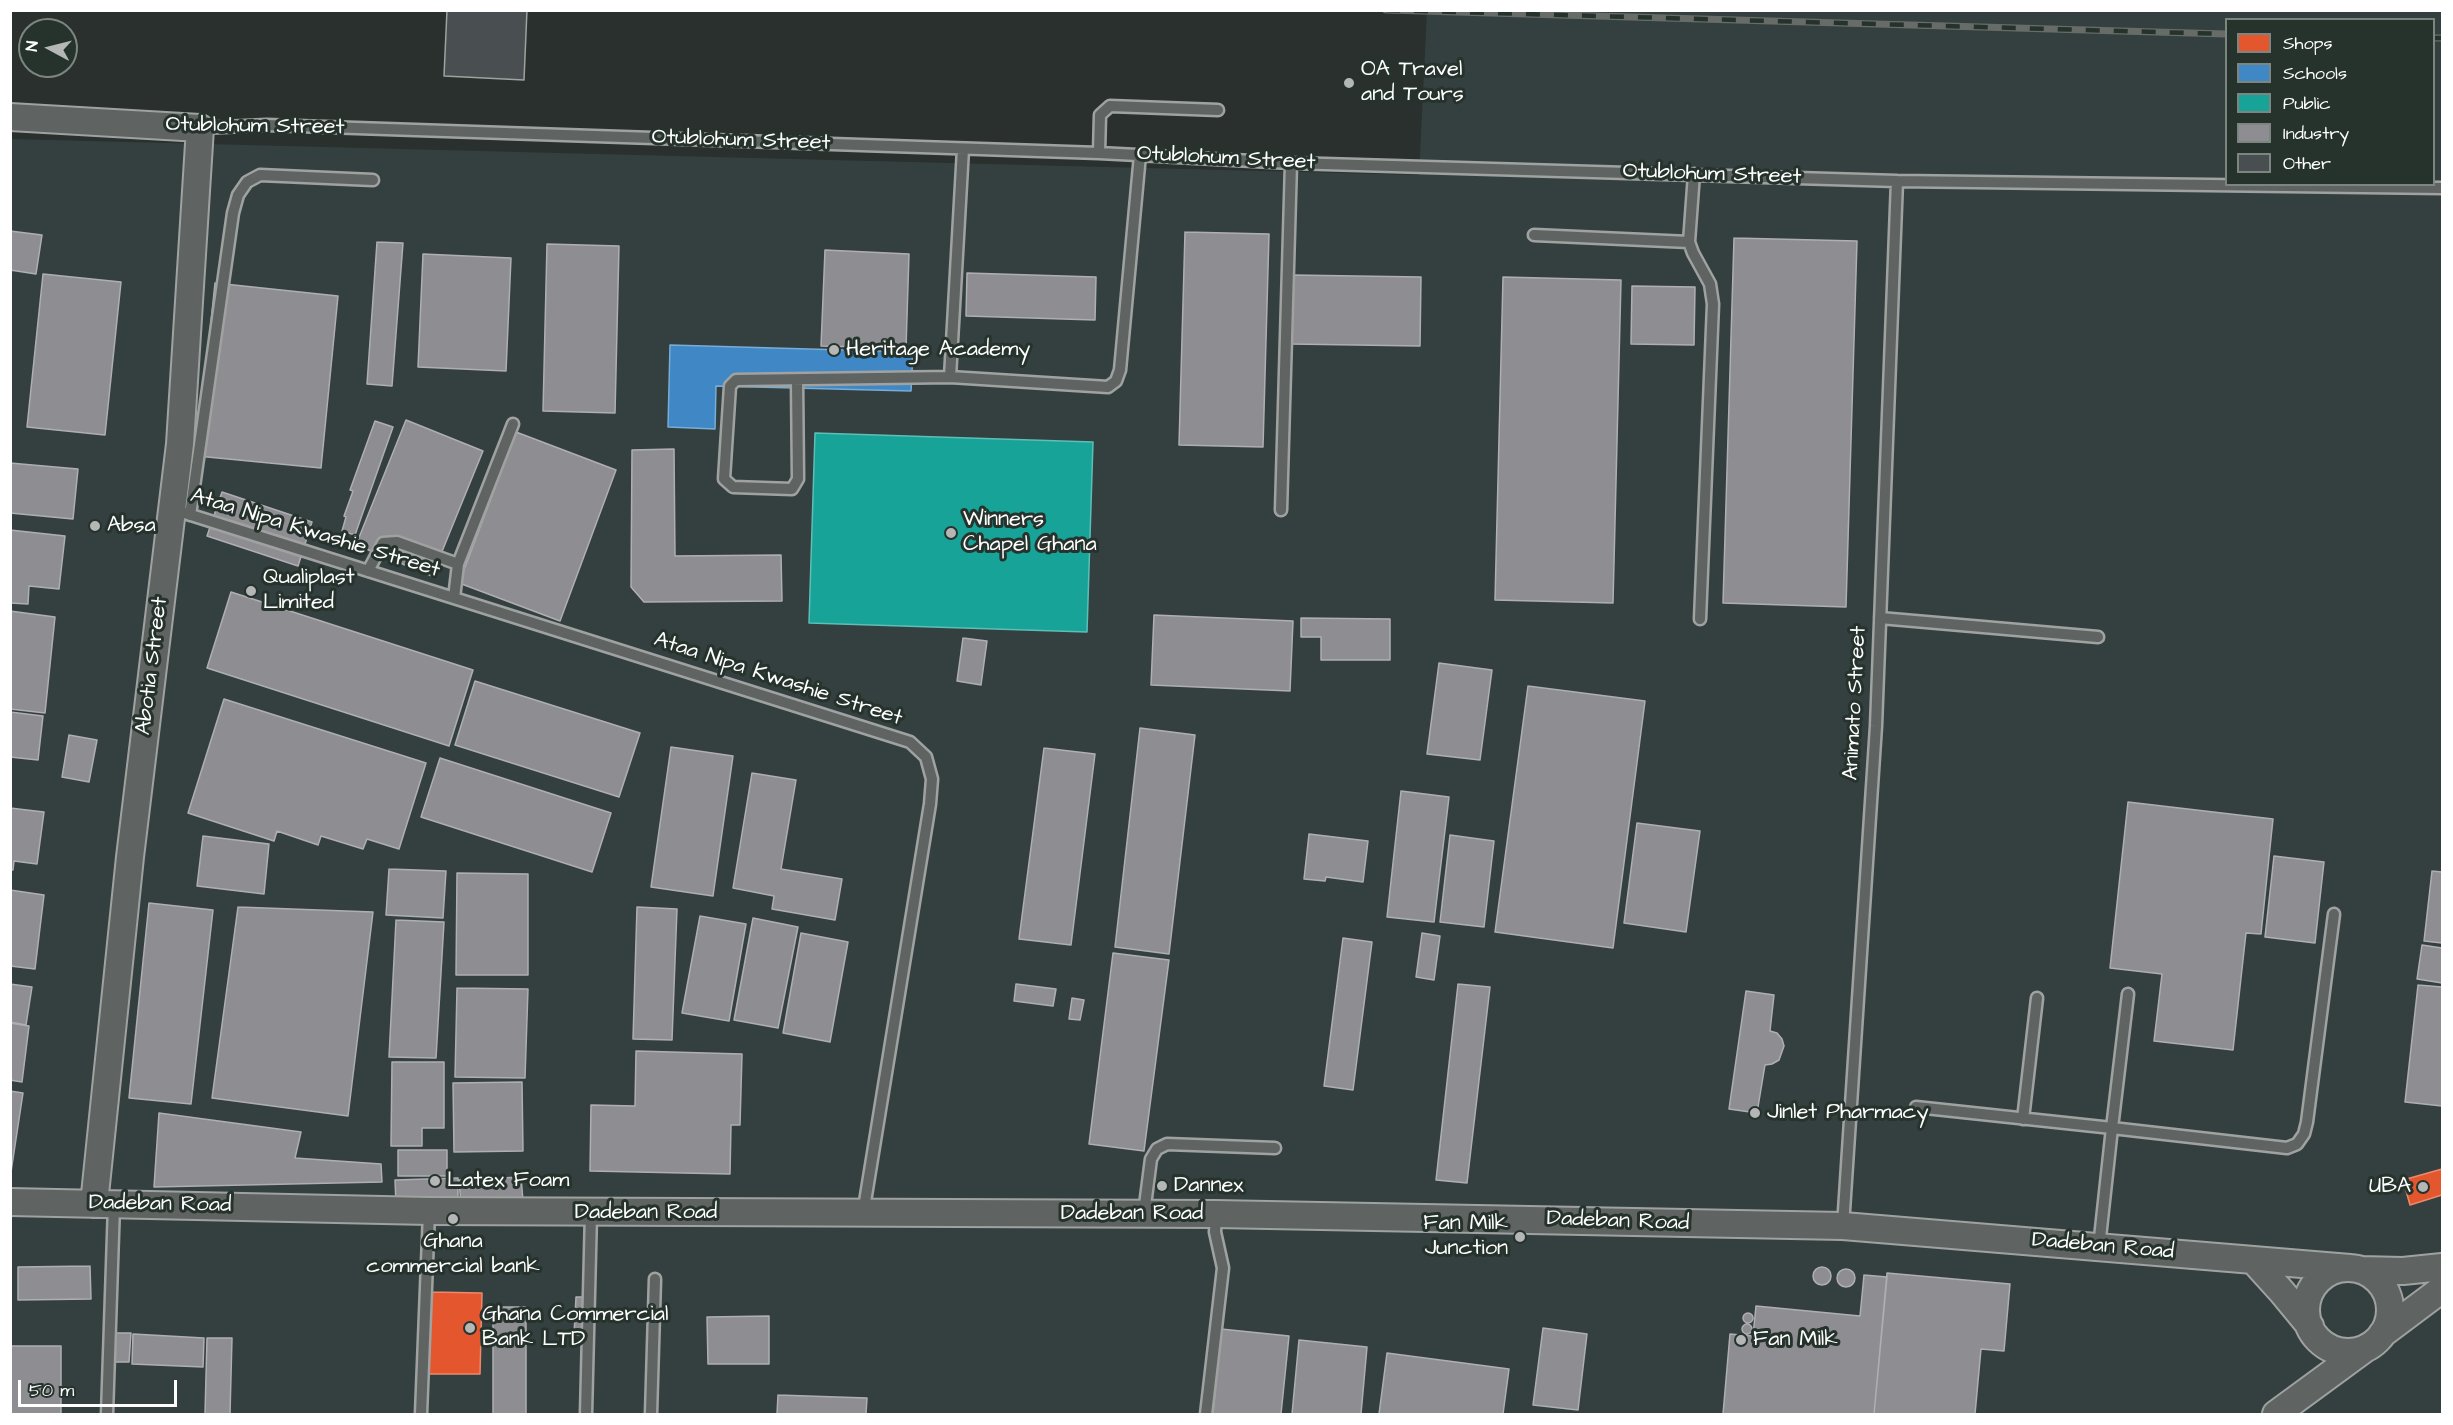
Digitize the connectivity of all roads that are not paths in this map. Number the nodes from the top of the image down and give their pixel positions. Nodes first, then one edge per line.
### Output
1 (1218, 110) dead end
2 (10, 117) edge
3 (200, 128) junction
4 (963, 149) junction
5 (1099, 153) junction
6 (1140, 155) junction
7 (1291, 163) junction
8 (1694, 174) junction
9 (373, 180) dead end
10 (1897, 181) junction
11 (2225, 185) edge
12 (2286, 186) edge
13 (2442, 188) edge
14 (1534, 235) dead end
15 (1689, 242) junction
16 (950, 377) junction
17 (797, 380) junction
18 (513, 424) dead end
19 (1281, 510) dead end
20 (181, 512) junction
21 (458, 564) junction
22 (368, 571) junction
23 (454, 598) junction
24 (1880, 618) junction
25 (1700, 619) dead end
26 (2098, 637) dead end
27 (2334, 914) dead end
28 (2128, 994) dead end
29 (2037, 998) dead end
30 (1916, 1107) dead end
31 (2023, 1119) junction
32 (2112, 1128) junction
33 (1275, 1148) dead end
34 (10, 1202) edge
35 (104, 1204) junction
36 (429, 1211) junction
37 (591, 1212) junction
38 (862, 1214) junction
39 (1144, 1214) junction
40 (1216, 1214) junction
41 (1843, 1226) junction
42 (2099, 1247) junction
43 (2253, 1260) junction
44 (2442, 1267) edge
45 (2355, 1269) junction
46 (655, 1279) dead end
47 (2442, 1289) edge
48 (2313, 1331) junction
49 (2374, 1341) junction
50 (2298, 1398) junction
51 (107, 1414) edge
52 (421, 1414) edge
53 (586, 1414) edge
54 (651, 1414) edge
55 (1206, 1414) edge
56 (2276, 1414) edge

1 - 5 lane
2 - 3 street, Otublohum Street
3 - 4 lane, Otublohum Street
3 - 20 street, Abotia Street
4 - 5 lane, Otublohum Street
4 - 16 lane
5 - 6 lane, Otublohum Street
6 - 7 lane, Otublohum Street
6 - 16 lane
7 - 8 lane, Otublohum Street
7 - 19 lane
8 - 10 lane, Otublohum Street
8 - 15 lane
9 - 20 lane
10 - 11 lane, Otublohum Street
10 - 24 lane, Animato Street
12 - 13 lane, Otublohum Street
14 - 15 lane
15 - 25 lane
16 - 17 lane
17 - 17 lane
18 - 21 lane
20 - 22 lane, Ataa Nipa Kwashie Street
20 - 35 street, Abotia Street
21 - 22 lane
21 - 23 lane
22 - 23 lane, Ataa Nipa Kwashie Street
23 - 38 lane, Ataa Nipa Kwashie Street
24 - 26 lane
24 - 41 lane, Animato Street
27 - 32 lane
28 - 32 lane
29 - 31 lane
30 - 31 lane
31 - 32 lane
32 - 42 lane
33 - 39 lane
34 - 35 street, Dadeban Road
35 - 36 street, Dadeban Road
35 - 51 lane
36 - 37 street, Dadeban Road
36 - 52 lane
37 - 38 street, Dadeban Road
37 - 53 lane
38 - 39 street, Dadeban Road
39 - 40 street, Dadeban Road
40 - 41 street, Dadeban Road
40 - 55 lane
41 - 42 street, Dadeban Road
42 - 43 street, Dadeban Road
43 - 45 street, Dadeban Road
43 - 48 street
44 - 45 street, Dadeban Road
45 - 48 street
45 - 49 street
46 - 54 lane
47 - 49 street
48 - 49 street
48 - 50 street
49 - 50 street
50 - 56 street

